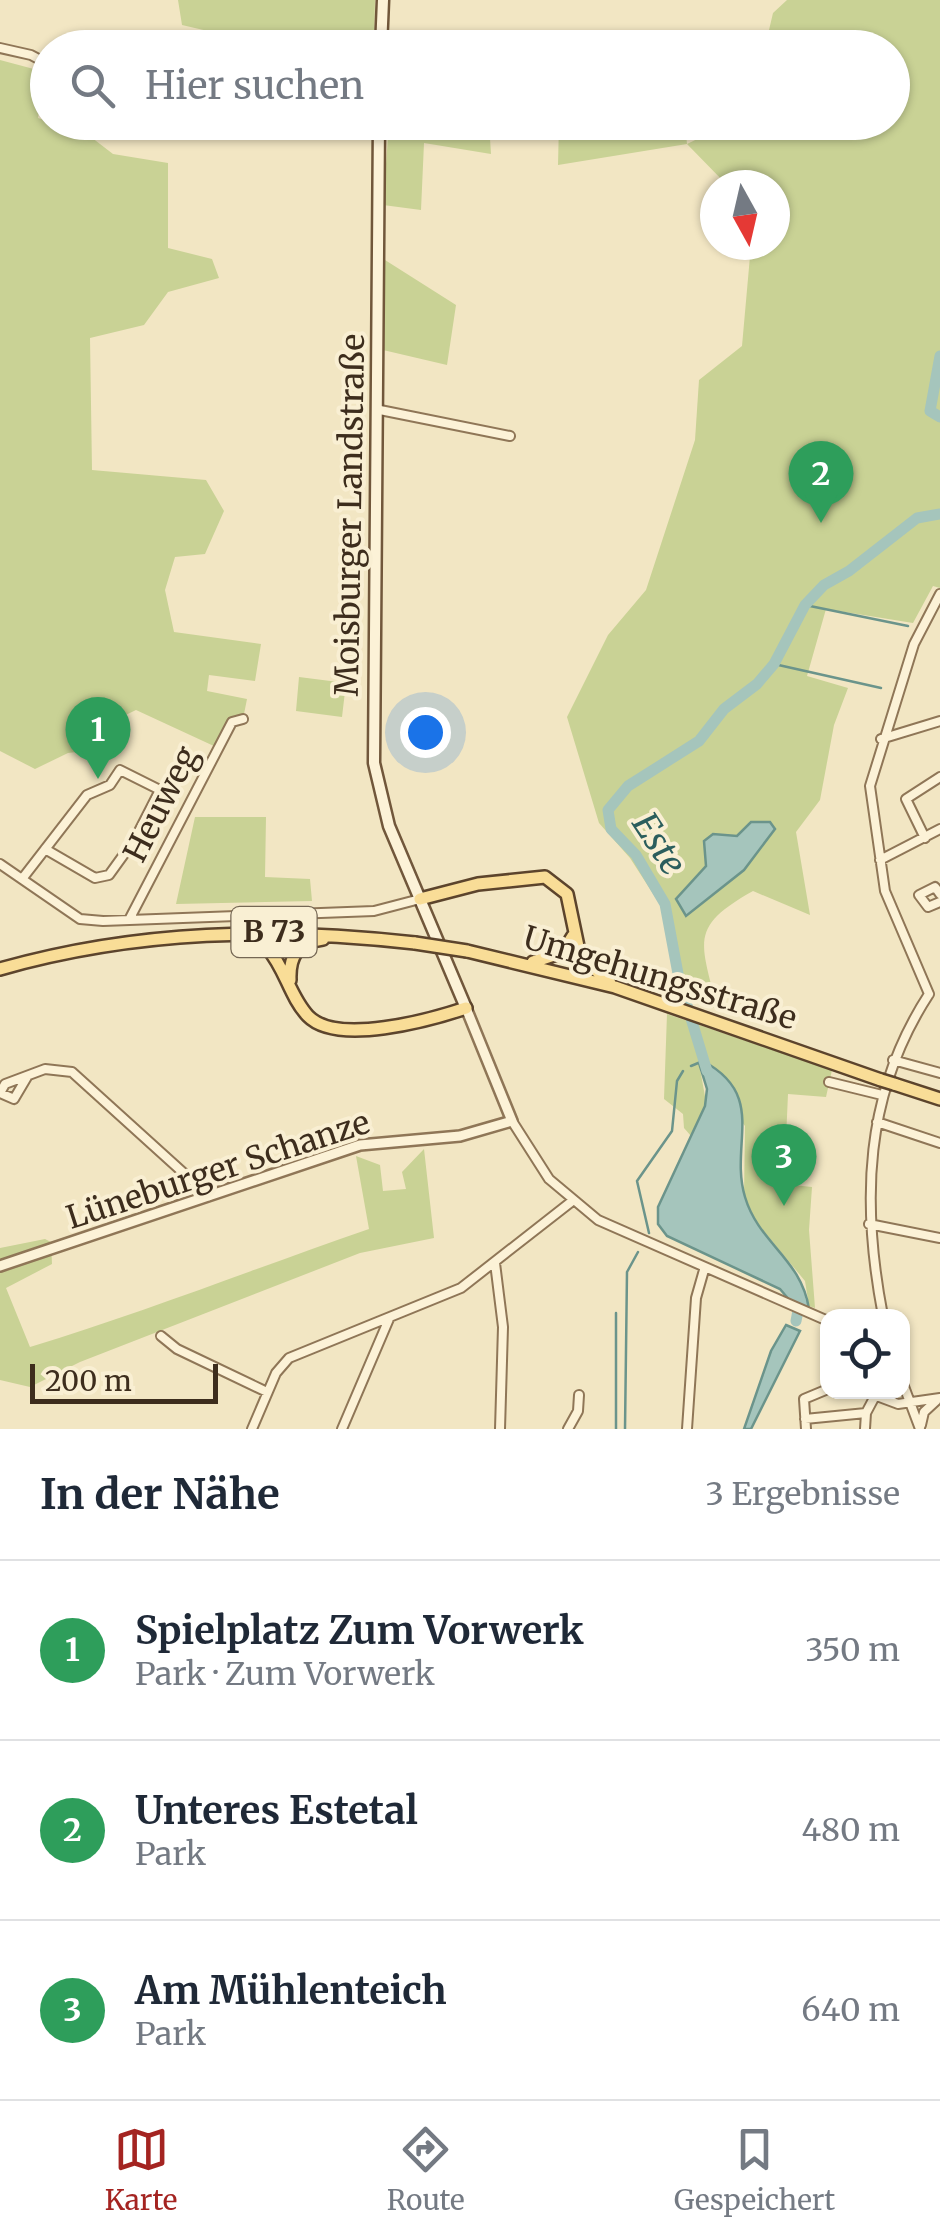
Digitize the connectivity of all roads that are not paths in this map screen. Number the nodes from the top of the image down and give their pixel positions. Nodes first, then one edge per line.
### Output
1 (383, 0) edge
2 (382, 30) edge
3 (0, 48) edge
4 (30, 55) edge
5 (379, 140) edge
6 (380, 410) junction
7 (510, 436) dead end
8 (940, 594) edge
9 (243, 719) dead end
10 (940, 721) edge
11 (881, 739) junction
12 (940, 778) edge
13 (940, 829) edge
14 (925, 838) junction
15 (45, 850) junction
16 (880, 860) junction
17 (0, 864) edge
18 (22, 879) junction
19 (420, 899) junction
20 (130, 918) junction
21 (573, 936) junction
22 (168, 937) junction
23 (380, 939) junction
24 (526, 962) junction
25 (0, 969) edge
26 (290, 984) junction
27 (614, 986) junction
28 (940, 993) edge
29 (929, 994) junction
30 (466, 1008) junction
31 (893, 1060) junction
32 (940, 1073) edge
33 (26, 1077) junction
34 (829, 1082) dead end
35 (0, 1093) edge
36 (882, 1095) junction
37 (940, 1099) edge
38 (512, 1120) junction
39 (877, 1122) junction
40 (940, 1143) edge
41 (209, 1196) junction
42 (571, 1202) junction
43 (869, 1224) junction
44 (940, 1238) edge
45 (496, 1263) junction
46 (0, 1266) edge
47 (704, 1270) junction
48 (883, 1309) edge
49 (820, 1318) edge
50 (389, 1319) junction
51 (161, 1336) dead end
52 (267, 1392) junction
53 (820, 1393) edge
54 (578, 1395) dead end
55 (910, 1398) edge
56 (940, 1398) edge
57 (874, 1399) edge
58 (887, 1399) edge
59 (912, 1403) junction
60 (866, 1413) junction
61 (806, 1424) edge
62 (252, 1429) edge
63 (342, 1429) edge
64 (500, 1429) edge
65 (568, 1429) edge
66 (687, 1429) edge
67 (865, 1429) edge
68 (921, 1429) edge

1 - 2 main road
3 - 4 street
5 - 6 main road, Moisburger Landstraße
6 - 7 street
6 - 19 main road, Moisburger Landstraße
8 - 11 street
9 - 20 street, Heuweg
10 - 11 street
11 - 16 street
12 - 14 street
13 - 14 street
14 - 16 street
15 - 15 street
15 - 18 street
16 - 29 street
17 - 18 street
18 - 20 street
19 - 20 street
19 - 21 main road
19 - 30 main road
21 - 24 main road
21 - 27 main road
22 - 23 main road, Umgehungsstraße / B 73
22 - 25 main road, Umgehungsstraße / B 73
22 - 26 main road
23 - 24 main road, Umgehungsstraße / B 73, bridge
23 - 26 main road
24 - 27 main road, Umgehungsstraße / B 73
26 - 30 main road
27 - 37 main road, Umgehungsstraße / B 73
28 - 29 street
29 - 31 street
30 - 38 street
31 - 32 street
31 - 36 street
33 - 35 street
33 - 35 street
33 - 41 street
34 - 36 street
36 - 39 street
38 - 41 street, Lüneburger Schanze
38 - 42 street
39 - 40 street
39 - 43 street
41 - 46 street, Lüneburger Schanze
42 - 45 street
42 - 47 street
43 - 44 street
43 - 48 street
45 - 50 street
45 - 64 street
47 - 49 street
47 - 66 street
50 - 52 street
50 - 63 street
51 - 52 street
52 - 62 street
53 - 61 street
54 - 65 street
55 - 59 street
56 - 59 street
56 - 68 street
57 - 60 street
58 - 59 street
59 - 68 street
60 - 61 street
60 - 67 street

